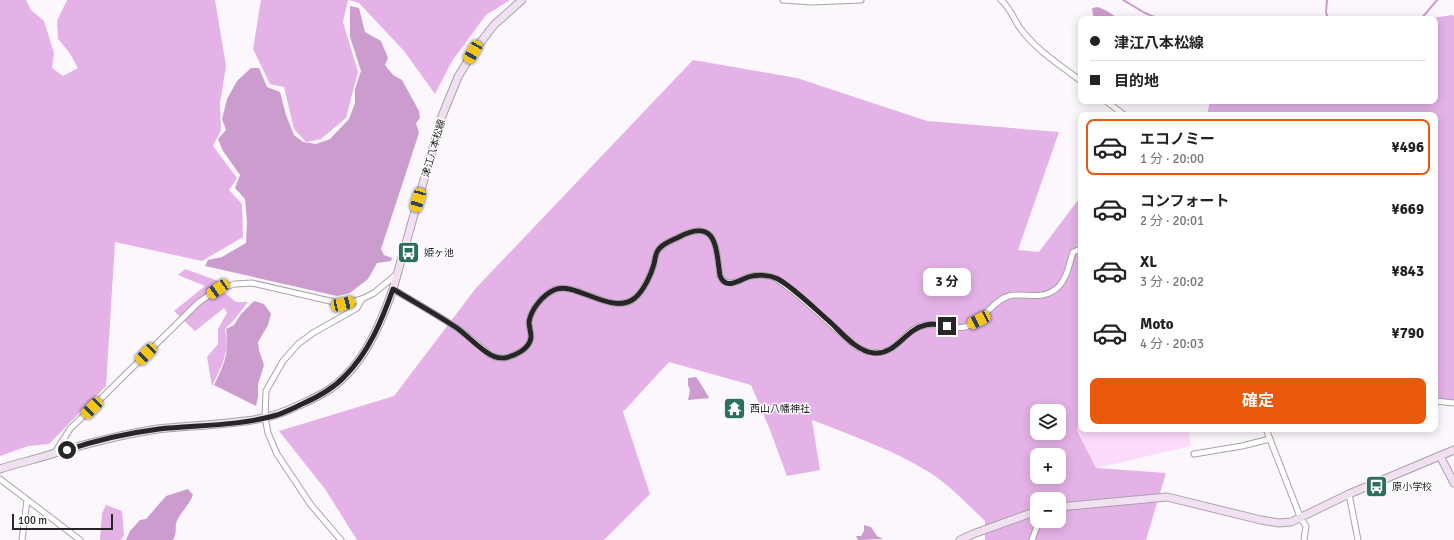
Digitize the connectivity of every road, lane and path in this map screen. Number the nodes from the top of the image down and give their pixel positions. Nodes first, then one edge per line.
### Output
1 (522, 0) edge
2 (783, 0) edge
3 (861, 0) edge
4 (1001, 0) edge
5 (1078, 79) edge
6 (1110, 104) edge
7 (1120, 112) edge
8 (1078, 250) edge
9 (397, 274) junction
10 (393, 289) junction
11 (362, 299) junction
12 (1438, 401) edge
13 (1454, 403) edge
14 (265, 417) junction
15 (1267, 432) edge
16 (1270, 439) junction
17 (1454, 450) edge
18 (54, 454) junction
19 (1194, 454) dead end
20 (1440, 456) junction
21 (0, 469) edge
22 (0, 479) edge
23 (1454, 483) edge
24 (1349, 494) junction
25 (28, 500) junction
26 (1066, 506) edge
27 (1030, 514) edge
28 (1301, 519) junction
29 (1036, 528) edge
30 (22, 540) edge
31 (80, 540) edge
32 (341, 540) edge
33 (960, 540) edge
34 (1032, 540) edge
35 (1304, 540) edge
36 (1358, 540) edge

1 - 9 main road, 津江八本松線
2 - 3 street
4 - 5 street
6 - 7 street
8 - 10 street
9 - 10 main road, 津江八本松線
9 - 11 street
10 - 14 main road, 津江八本松線
11 - 14 street
11 - 18 street
12 - 13 street
14 - 18 main road, 津江八本松線
14 - 32 street
15 - 16 street
16 - 19 street
16 - 28 street
17 - 20 main road
18 - 21 main road, 津江八本松線
20 - 23 main road
20 - 24 main road
22 - 25 street
24 - 28 main road
24 - 36 street
25 - 30 street
25 - 31 street
26 - 28 main road
27 - 33 main road
28 - 35 street
29 - 34 street

